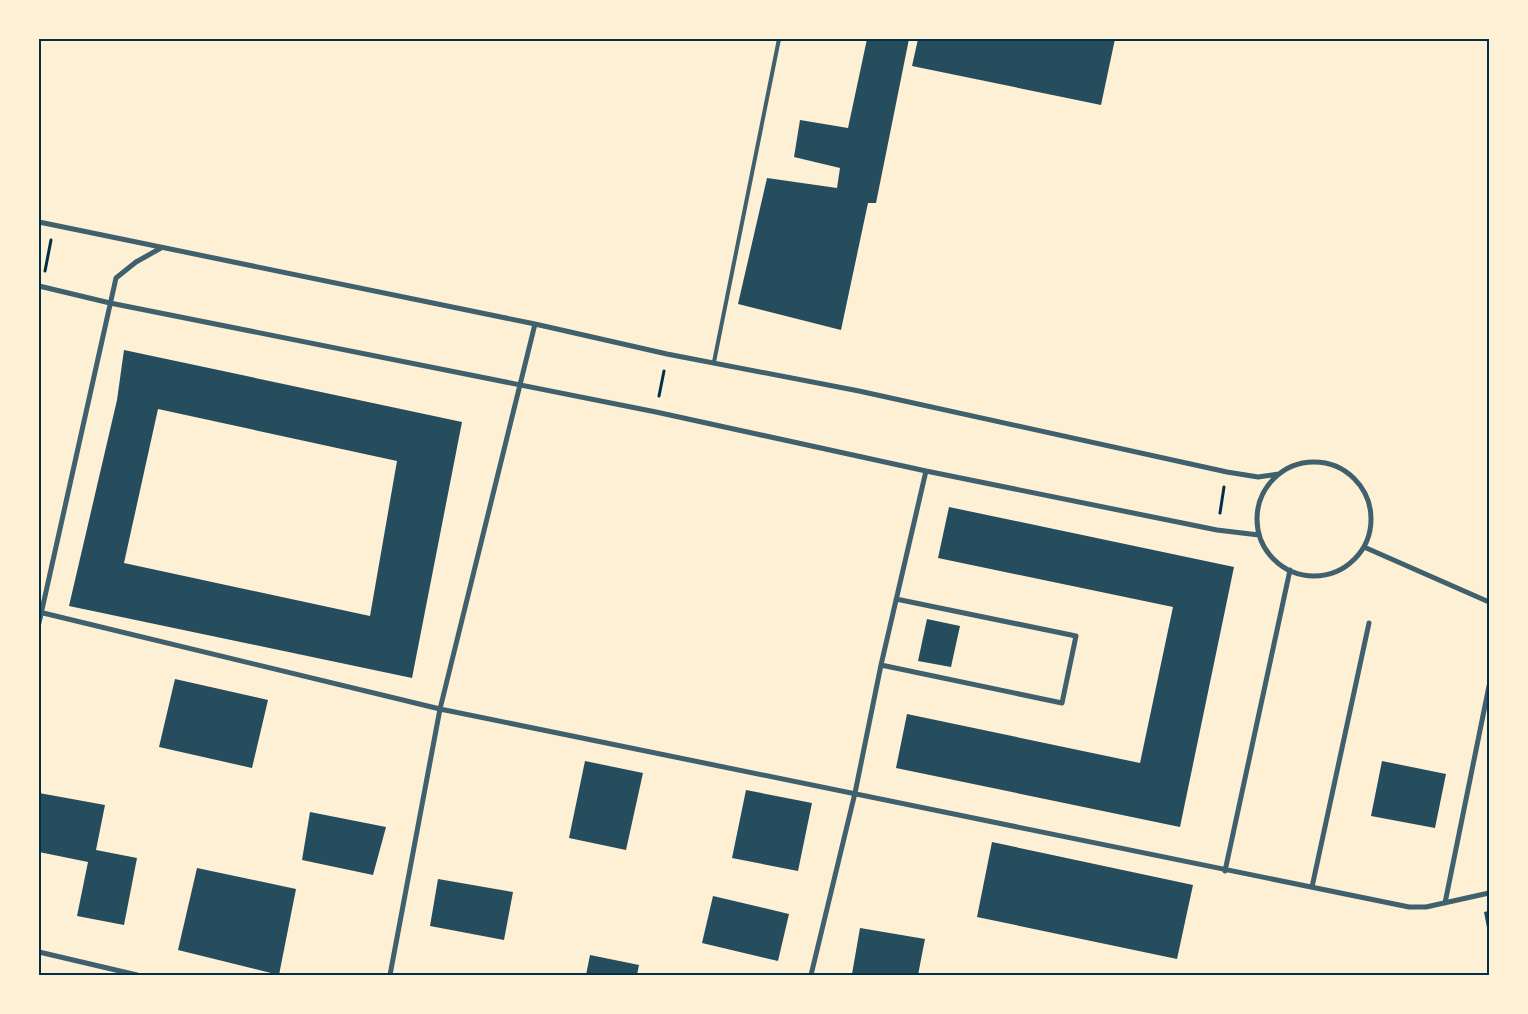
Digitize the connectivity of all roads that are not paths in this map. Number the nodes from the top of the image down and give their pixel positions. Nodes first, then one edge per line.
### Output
1 (779, 39) edge
2 (39, 222) edge
3 (162, 248) junction
4 (40, 286) edge
5 (110, 303) junction
6 (535, 324) junction
7 (714, 362) junction
8 (520, 384) junction
9 (926, 471) junction
10 (1279, 474) junction
11 (1260, 535) junction
12 (1364, 547) junction
13 (1290, 570) junction
14 (896, 599) junction
15 (1489, 602) edge
16 (40, 612) edge
17 (39, 623) edge
18 (1369, 623) dead end
19 (881, 665) junction
20 (1489, 686) edge
21 (440, 709) junction
22 (856, 794) junction
23 (1225, 871) junction
24 (1312, 888) junction
25 (1489, 893) edge
26 (1445, 903) junction
27 (39, 952) edge
28 (137, 975) edge
29 (390, 975) edge
30 (811, 975) edge

1 - 7 lane
2 - 3 street
3 - 5 street
3 - 6 street
4 - 5 street
5 - 8 street
5 - 16 street
6 - 7 street
6 - 8 street
7 - 10 street
8 - 9 street
8 - 21 street
9 - 11 street
9 - 14 street
10 - 11 street
10 - 12 street
11 - 13 street
12 - 13 street
12 - 15 street
13 - 23 street
14 - 19 street
14 - 19 street
16 - 17 street
16 - 21 street
18 - 24 street
19 - 22 street
20 - 26 street
21 - 22 street
21 - 29 street
22 - 23 street
22 - 30 street
23 - 24 street
24 - 26 street
25 - 26 street
27 - 28 street

